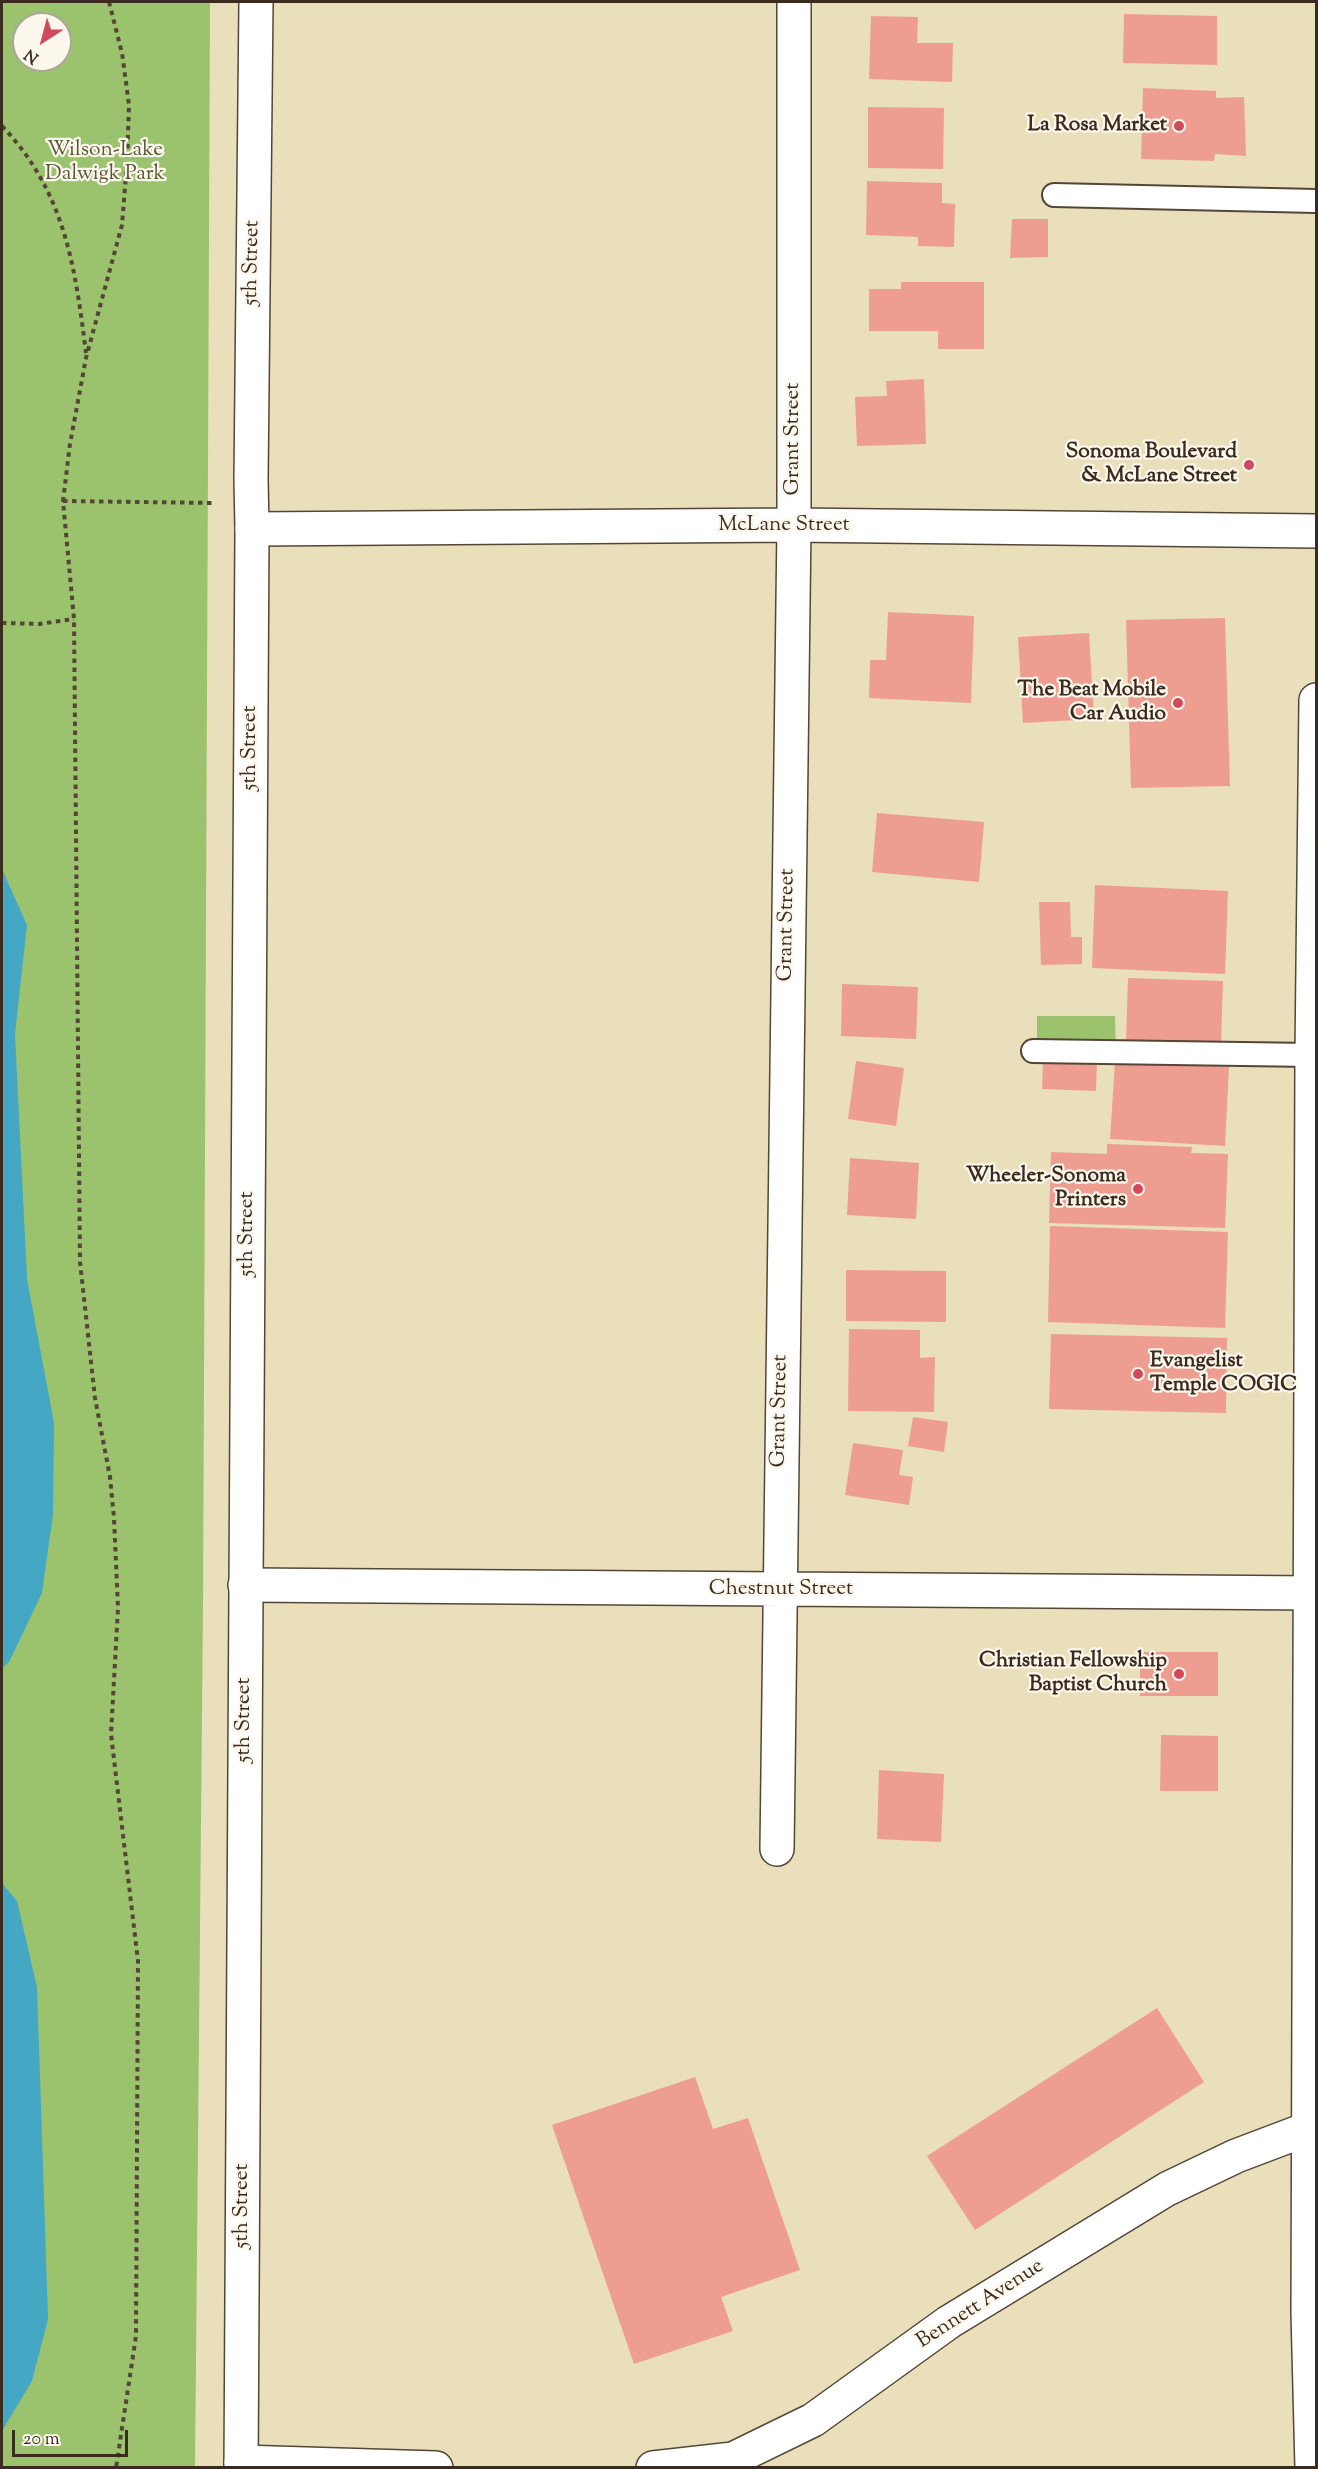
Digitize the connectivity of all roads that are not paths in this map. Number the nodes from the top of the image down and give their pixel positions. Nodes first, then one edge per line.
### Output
1 (256, 2) edge
2 (794, 2) edge
3 (1054, 195) dead end
4 (1317, 201) edge
5 (252, 516) junction
6 (794, 525) junction
7 (1317, 531) edge
8 (1317, 700) edge
9 (1033, 1051) dead end
10 (1312, 1055) junction
11 (245, 1585) junction
12 (778, 1590) junction
13 (1314, 1593) edge
14 (1313, 1693) edge
15 (777, 1849) dead end
16 (1313, 2065) edge
17 (1310, 2128) junction
18 (241, 2465) edge
19 (436, 2468) edge
20 (653, 2468) edge
21 (1312, 2468) edge

1 - 5 street, 5th Street
2 - 6 street, Grant Street
3 - 4 lane
5 - 6 street, McLane Street
5 - 11 street, 5th Street
6 - 7 street, McLane Street
6 - 12 street, Grant Street
8 - 10 street
9 - 10 lane
10 - 13 street
11 - 12 street, Chestnut Street
11 - 18 street, 5th Street
12 - 13 street, Chestnut Street
12 - 15 street, Grant Street
13 - 14 street
14 - 16 street
16 - 17 street
17 - 20 street, Bennett Avenue
17 - 21 street
18 - 19 street

